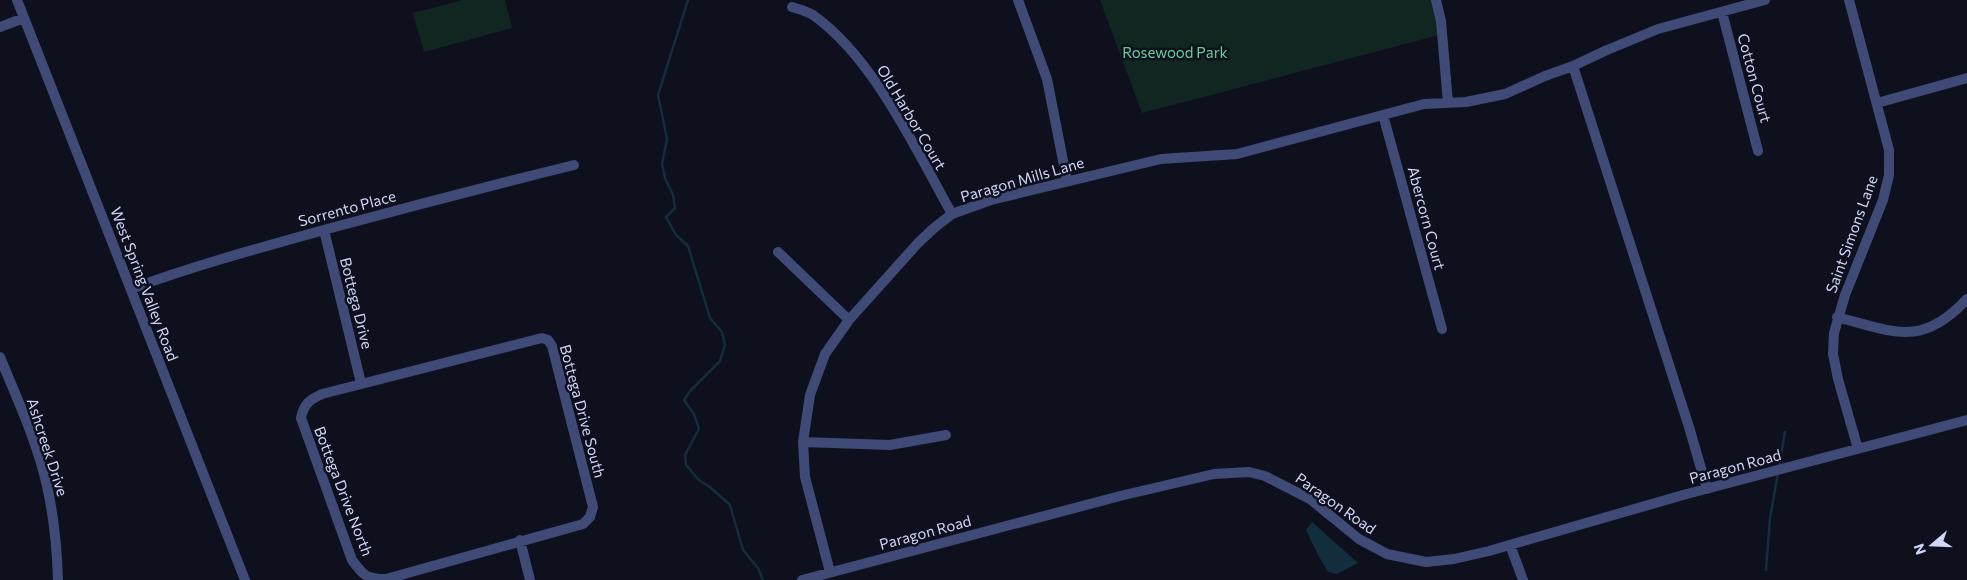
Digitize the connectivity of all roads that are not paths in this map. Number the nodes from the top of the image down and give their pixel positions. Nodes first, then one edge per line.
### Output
1 (16, 0) edge
2 (1018, 0) edge
3 (1436, 0) edge
4 (1765, 0) edge
5 (1849, 0) edge
6 (792, 6) dead end
7 (1722, 12) junction
8 (24, 18) junction
9 (0, 27) edge
10 (1573, 66) junction
11 (1967, 78) edge
12 (1448, 103) junction
13 (1878, 103) junction
14 (1384, 115) junction
15 (1758, 151) dead end
16 (574, 165) dead end
17 (1067, 181) junction
18 (952, 214) junction
19 (324, 230) junction
20 (778, 252) dead end
21 (131, 289) junction
22 (1967, 299) edge
23 (1837, 317) junction
24 (849, 320) junction
25 (1442, 329) dead end
26 (0, 357) edge
27 (361, 383) junction
28 (1967, 420) edge
29 (946, 436) dead end
30 (803, 442) junction
31 (1858, 449) junction
32 (1707, 489) junction
33 (520, 540) junction
34 (1510, 545) junction
35 (830, 572) junction
36 (58, 580) edge
37 (245, 580) edge
38 (530, 580) edge
39 (802, 580) edge
40 (1523, 580) edge

1 - 8 street, West Spring Valley Road
2 - 17 street
3 - 12 street
4 - 7 street, Paragon Mills Lane
5 - 13 street, Saint Simons Lane
6 - 18 street, Old Harbor Court
7 - 10 street, Paragon Mills Lane
7 - 15 street, Cotton Court
8 - 9 street
8 - 21 street, West Spring Valley Road
10 - 12 street, Paragon Mills Lane
10 - 32 street
11 - 13 street
12 - 14 street, Paragon Mills Lane
13 - 23 street, Saint Simons Lane
14 - 17 street, Paragon Mills Lane
14 - 25 street, Abercorn Court
16 - 19 street, Sorrento Place
17 - 18 street, Paragon Mills Lane
18 - 24 street, Paragon Mills Lane
19 - 21 street, Sorrento Place
19 - 27 street, Bottega Drive
20 - 24 street
21 - 37 street, West Spring Valley Road
22 - 23 street
23 - 31 street, Saint Simons Lane
24 - 30 street, Paragon Mills Lane
26 - 36 street, Ashcreek Drive
27 - 33 street, Bottega Drive North
27 - 33 street, Bottega Drive South
28 - 31 street, Paragon Road
29 - 30 street
30 - 35 street, Paragon Mills Lane
31 - 32 street, Paragon Road
32 - 34 street, Paragon Road
33 - 38 street
34 - 35 street, Paragon Road
34 - 40 street
35 - 39 street, Paragon Road

